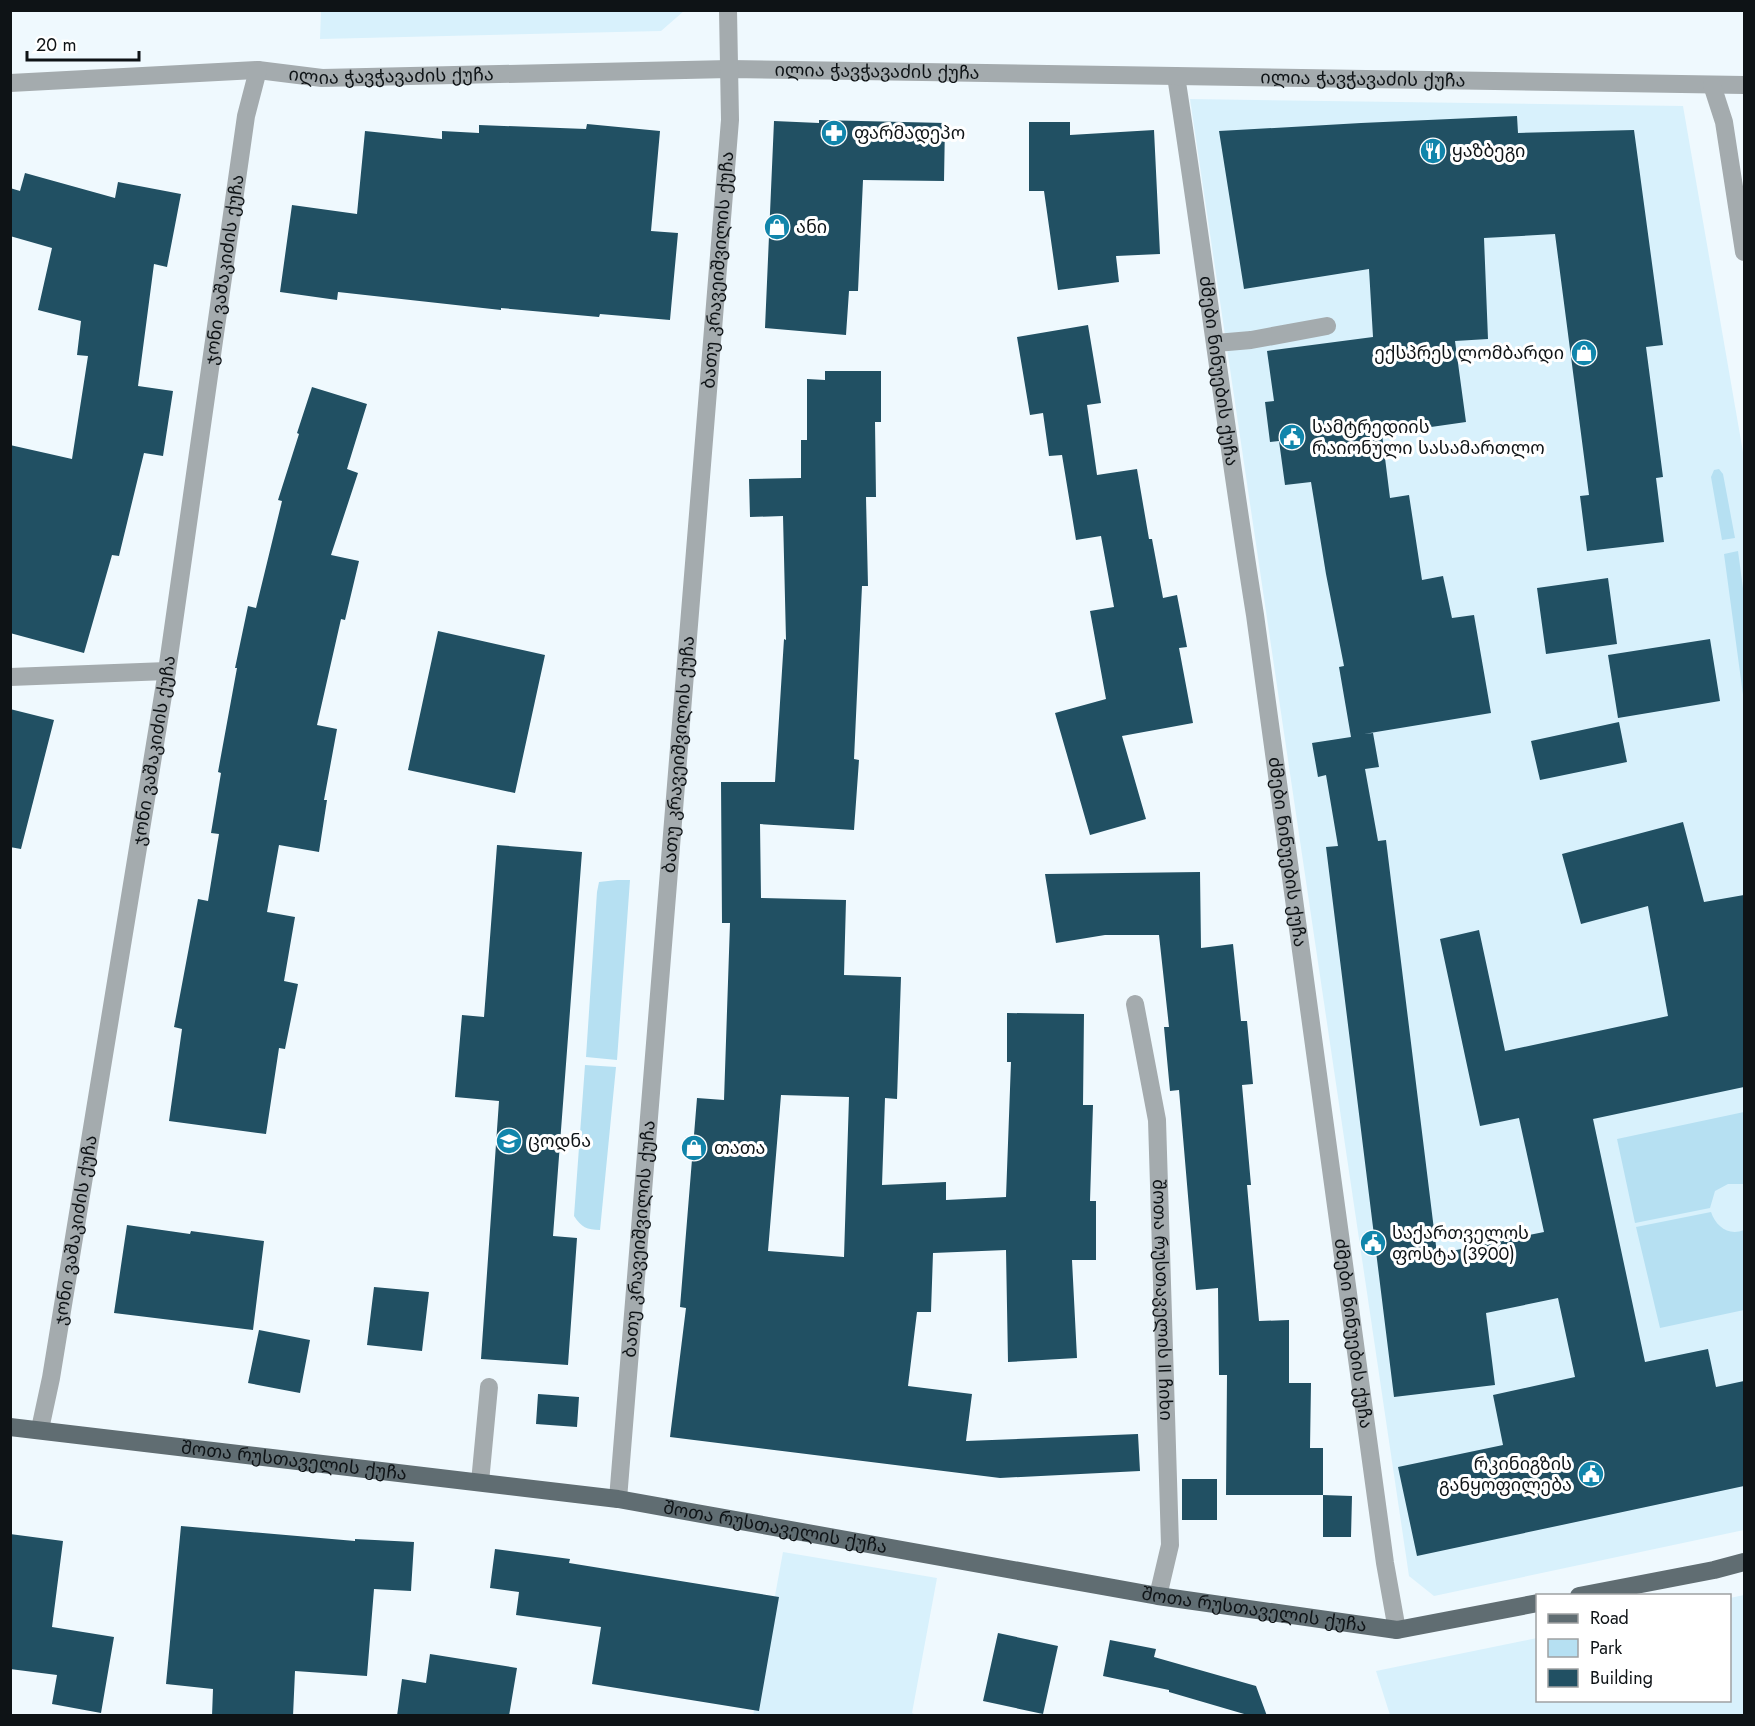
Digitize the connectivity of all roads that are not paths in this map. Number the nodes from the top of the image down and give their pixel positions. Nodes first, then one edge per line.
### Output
1 (728, 10) edge
2 (729, 69) junction
3 (258, 70) junction
4 (1176, 76) junction
5 (10, 83) edge
6 (1712, 85) junction
7 (1744, 85) edge
8 (1744, 252) edge
9 (1327, 326) dead end
10 (1216, 343) junction
11 (167, 671) junction
12 (10, 677) edge
13 (1135, 1004) dead end
14 (489, 1387) dead end
15 (10, 1426) edge
16 (40, 1429) junction
17 (480, 1482) junction
18 (618, 1499) junction
19 (1744, 1562) edge
20 (1589, 1594) edge
21 (1158, 1596) junction
22 (1536, 1603) edge
23 (1397, 1630) junction

1 - 2 street, ბათუ კრავეიშვილის ქუჩა
2 - 3 street, ილია ჭავჭავაძის ქუჩა
2 - 4 street, ილია ჭავჭავაძის ქუჩა
2 - 18 street, ბათუ კრავეიშვილის ქუჩა
3 - 5 street, ილია ჭავჭავაძის ქუჩა
3 - 11 street, ჯონი ვაშაკიძის ქუჩა
4 - 6 street, ილია ჭავჭავაძის ქუჩა
4 - 10 street, ძმები ნინუების ქუჩა
6 - 7 street, ილია ჭავჭავაძის ქუჩა
6 - 8 street
9 - 10 street
10 - 23 street, ძმები ნინუების ქუჩა
11 - 12 street
11 - 16 street, ჯონი ვაშაკიძის ქუჩა
13 - 21 street, შოთა რუსთაველის II ჩიხი
14 - 17 street
15 - 16 main road, შოთა რუსთაველის ქუჩა
16 - 17 main road, შოთა რუსთაველის ქუჩა
17 - 18 main road, შოთა რუსთაველის ქუჩა
18 - 21 main road, შოთა რუსთაველის ქუჩა
19 - 20 main road
21 - 23 main road, შოთა რუსთაველის ქუჩა
22 - 23 main road, შოთა რუსთაველის ქუჩა

